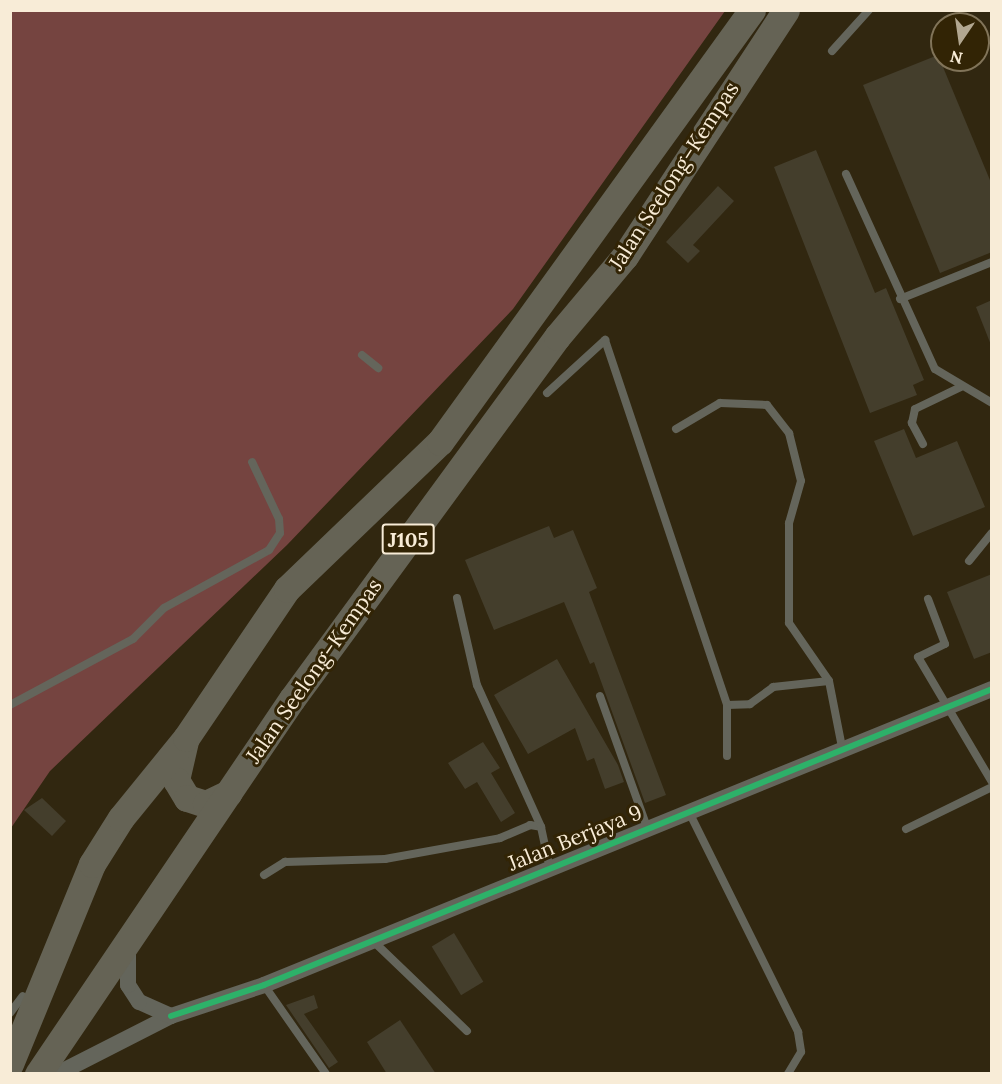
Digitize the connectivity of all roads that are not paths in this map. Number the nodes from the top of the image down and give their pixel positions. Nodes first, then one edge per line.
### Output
1 (752, 10) edge
2 (786, 10) edge
3 (869, 10) edge
4 (832, 51) dead end
5 (846, 174) dead end
6 (992, 262) edge
7 (900, 299) junction
8 (362, 355) dead end
9 (378, 368) dead end
10 (961, 387) junction
11 (547, 393) dead end
12 (992, 403) edge
13 (676, 429) dead end
14 (923, 444) dead end
15 (252, 462) dead end
16 (992, 533) edge
17 (969, 561) dead end
18 (457, 598) dead end
19 (928, 599) dead end
20 (829, 681) junction
21 (992, 689) edge
22 (600, 696) dead end
23 (10, 705) edge
24 (727, 705) junction
25 (945, 709) junction
26 (186, 738) junction
27 (842, 747) junction
28 (727, 756) dead end
29 (992, 784) edge
30 (229, 793) junction
31 (688, 810) junction
32 (647, 826) junction
33 (541, 827) junction
34 (906, 829) dead end
35 (549, 865) junction
36 (264, 874) dead end
37 (371, 939) junction
38 (129, 943) junction
39 (264, 985) junction
40 (23, 996) dead end
41 (10, 1013) edge
42 (171, 1016) junction
43 (467, 1031) dead end
44 (11, 1061) edge
45 (38, 1074) edge
46 (57, 1074) edge
47 (326, 1074) edge
48 (788, 1074) edge

1 - 26 main road, Jalan Seelong–Kempas / J105
2 - 30 main road, Jalan Seelong–Kempas / J105
3 - 4 lane
5 - 7 lane
6 - 7 lane
7 - 10 lane
8 - 9 lane
10 - 12 lane
10 - 14 lane
11 - 24 lane
13 - 20 lane
15 - 23 lane
16 - 17 lane
18 - 33 lane
19 - 25 lane
20 - 24 lane
20 - 27 lane
21 - 25 street, Jalan Berjaya 9
22 - 32 lane
24 - 28 lane
25 - 27 street, Jalan Berjaya 9
25 - 29 lane
26 - 30 main road
26 - 44 main road, Jalan Seelong–Kempas / J105
27 - 31 street, Jalan Berjaya 9
29 - 34 lane
30 - 38 main road, Jalan Seelong–Kempas / J105
31 - 32 street, Jalan Berjaya 9
31 - 48 lane
32 - 35 street, Jalan Berjaya 9
33 - 35 lane
33 - 36 lane
35 - 37 street, Jalan Berjaya 9
37 - 39 street, Jalan Berjaya 9
37 - 43 lane
38 - 42 street
38 - 45 main road, Jalan Seelong–Kempas / J105
39 - 42 street, Jalan Berjaya 9
39 - 47 lane
40 - 41 lane
42 - 46 street, Jalan Berjaya 9

